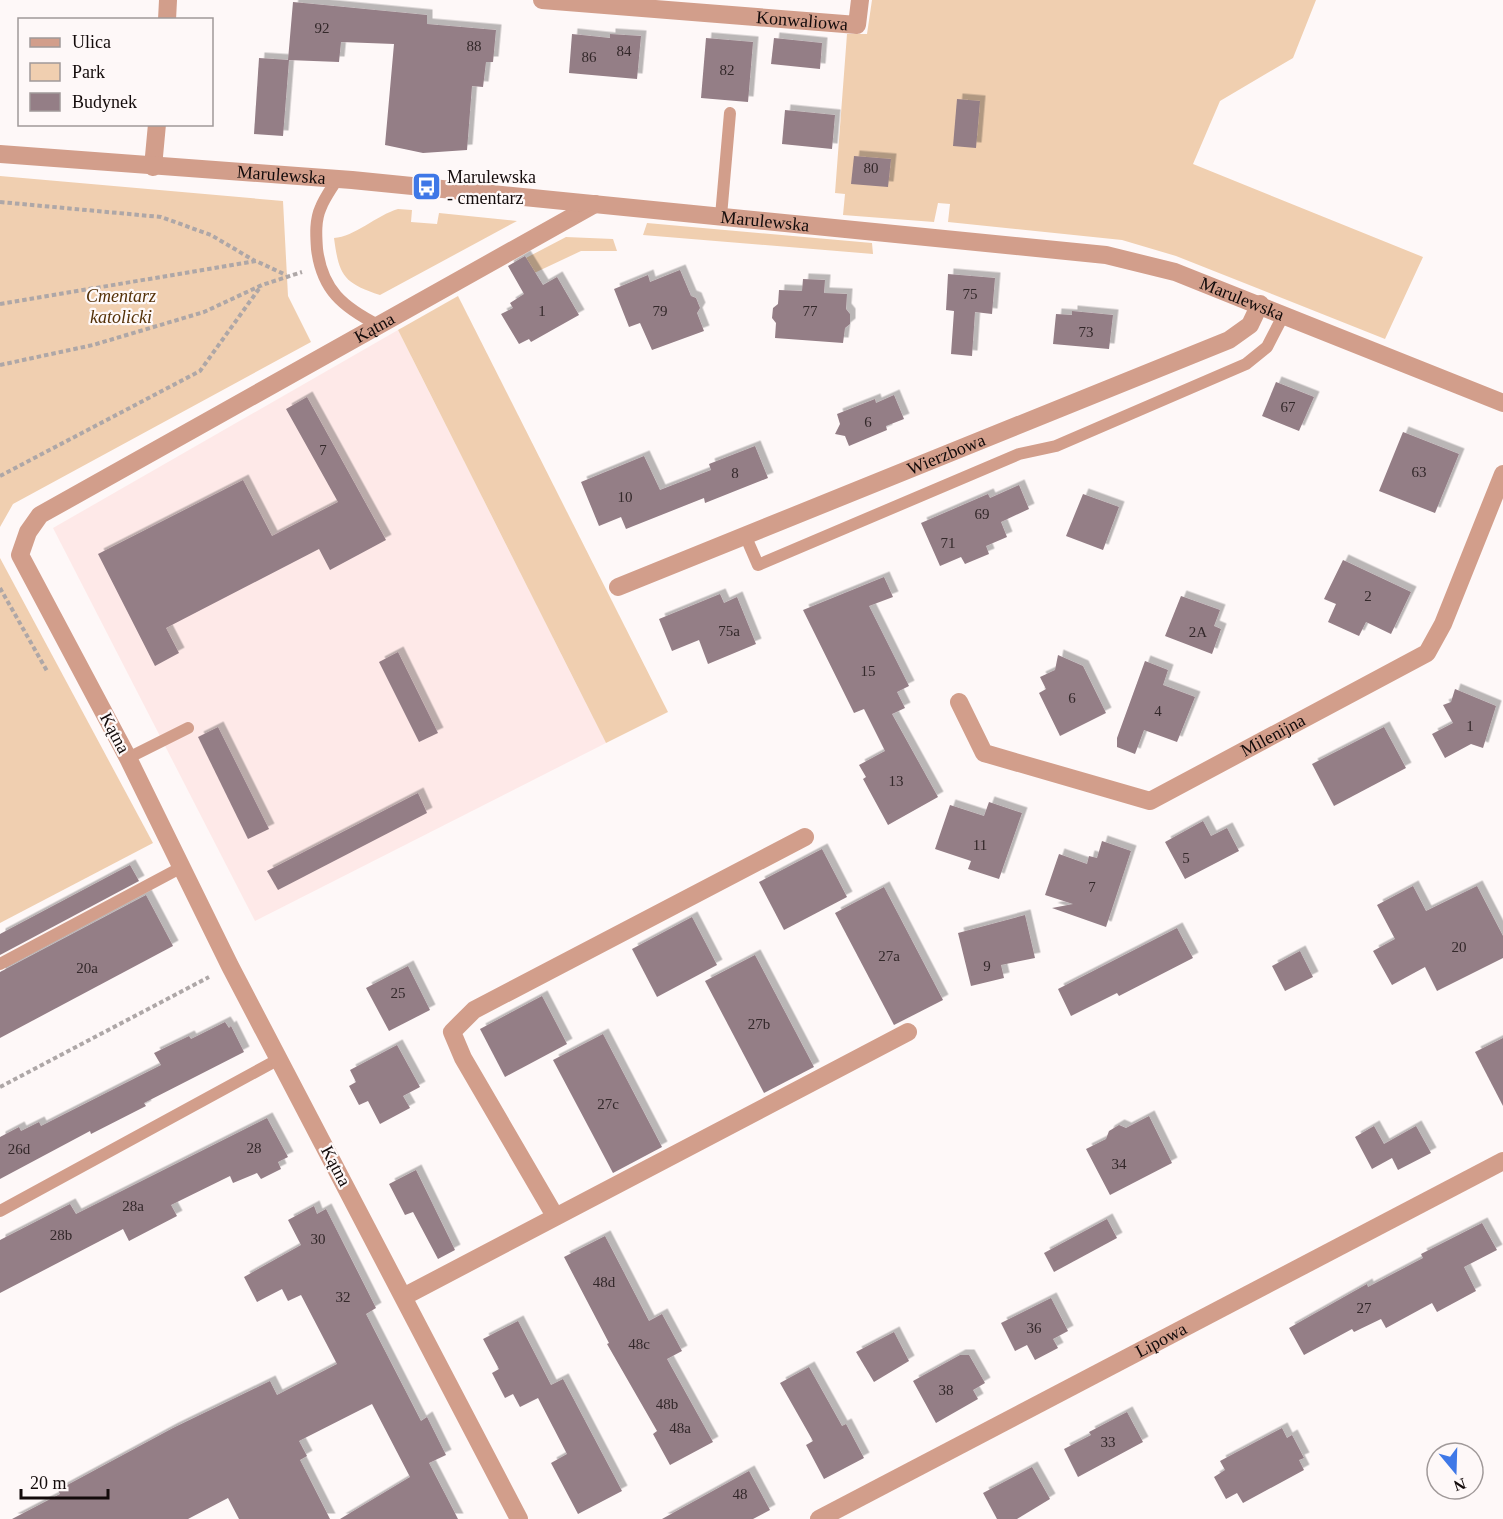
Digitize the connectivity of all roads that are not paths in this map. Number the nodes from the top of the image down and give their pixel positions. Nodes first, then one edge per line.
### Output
1 (168, 0) edge
2 (542, 0) edge
3 (860, 0) edge
4 (166, 18) edge
5 (730, 113) dead end
6 (157, 126) edge
7 (0, 154) edge
8 (153, 167) junction
9 (337, 179) junction
10 (595, 204) junction
11 (721, 216) junction
12 (1260, 304) junction
13 (1284, 314) junction
14 (378, 325) junction
15 (1503, 403) edge
16 (1503, 474) edge
17 (746, 535) junction
18 (618, 587) dead end
19 (959, 702) dead end
20 (188, 728) dead end
21 (128, 758) junction
22 (805, 837) dead end
23 (182, 867) junction
24 (0, 963) edge
25 (908, 1032) dead end
26 (279, 1059) junction
27 (1503, 1161) edge
28 (0, 1211) edge
29 (555, 1216) junction
30 (405, 1296) junction
31 (519, 1519) edge
32 (819, 1519) edge

1 - 4 street
2 - 3 street, Konwaliowa
5 - 11 lane
6 - 8 street
7 - 8 street, Marulewska
8 - 9 street, Marulewska
9 - 10 street, Marulewska
9 - 14 lane
10 - 11 street, Marulewska
10 - 14 street, Kątna
11 - 12 street, Marulewska
12 - 13 street, Marulewska
12 - 17 street, Wierzbowa
13 - 15 street, Marulewska
13 - 17 lane
14 - 21 street, Kątna
16 - 19 street, Milenijna
17 - 18 street, Wierzbowa
20 - 21 lane
21 - 23 street, Kątna
22 - 29 street
23 - 24 lane
23 - 26 street, Kątna
25 - 29 street
26 - 28 lane
26 - 30 street, Kątna
27 - 32 street, Lipowa
29 - 30 street
30 - 31 street, Kątna

